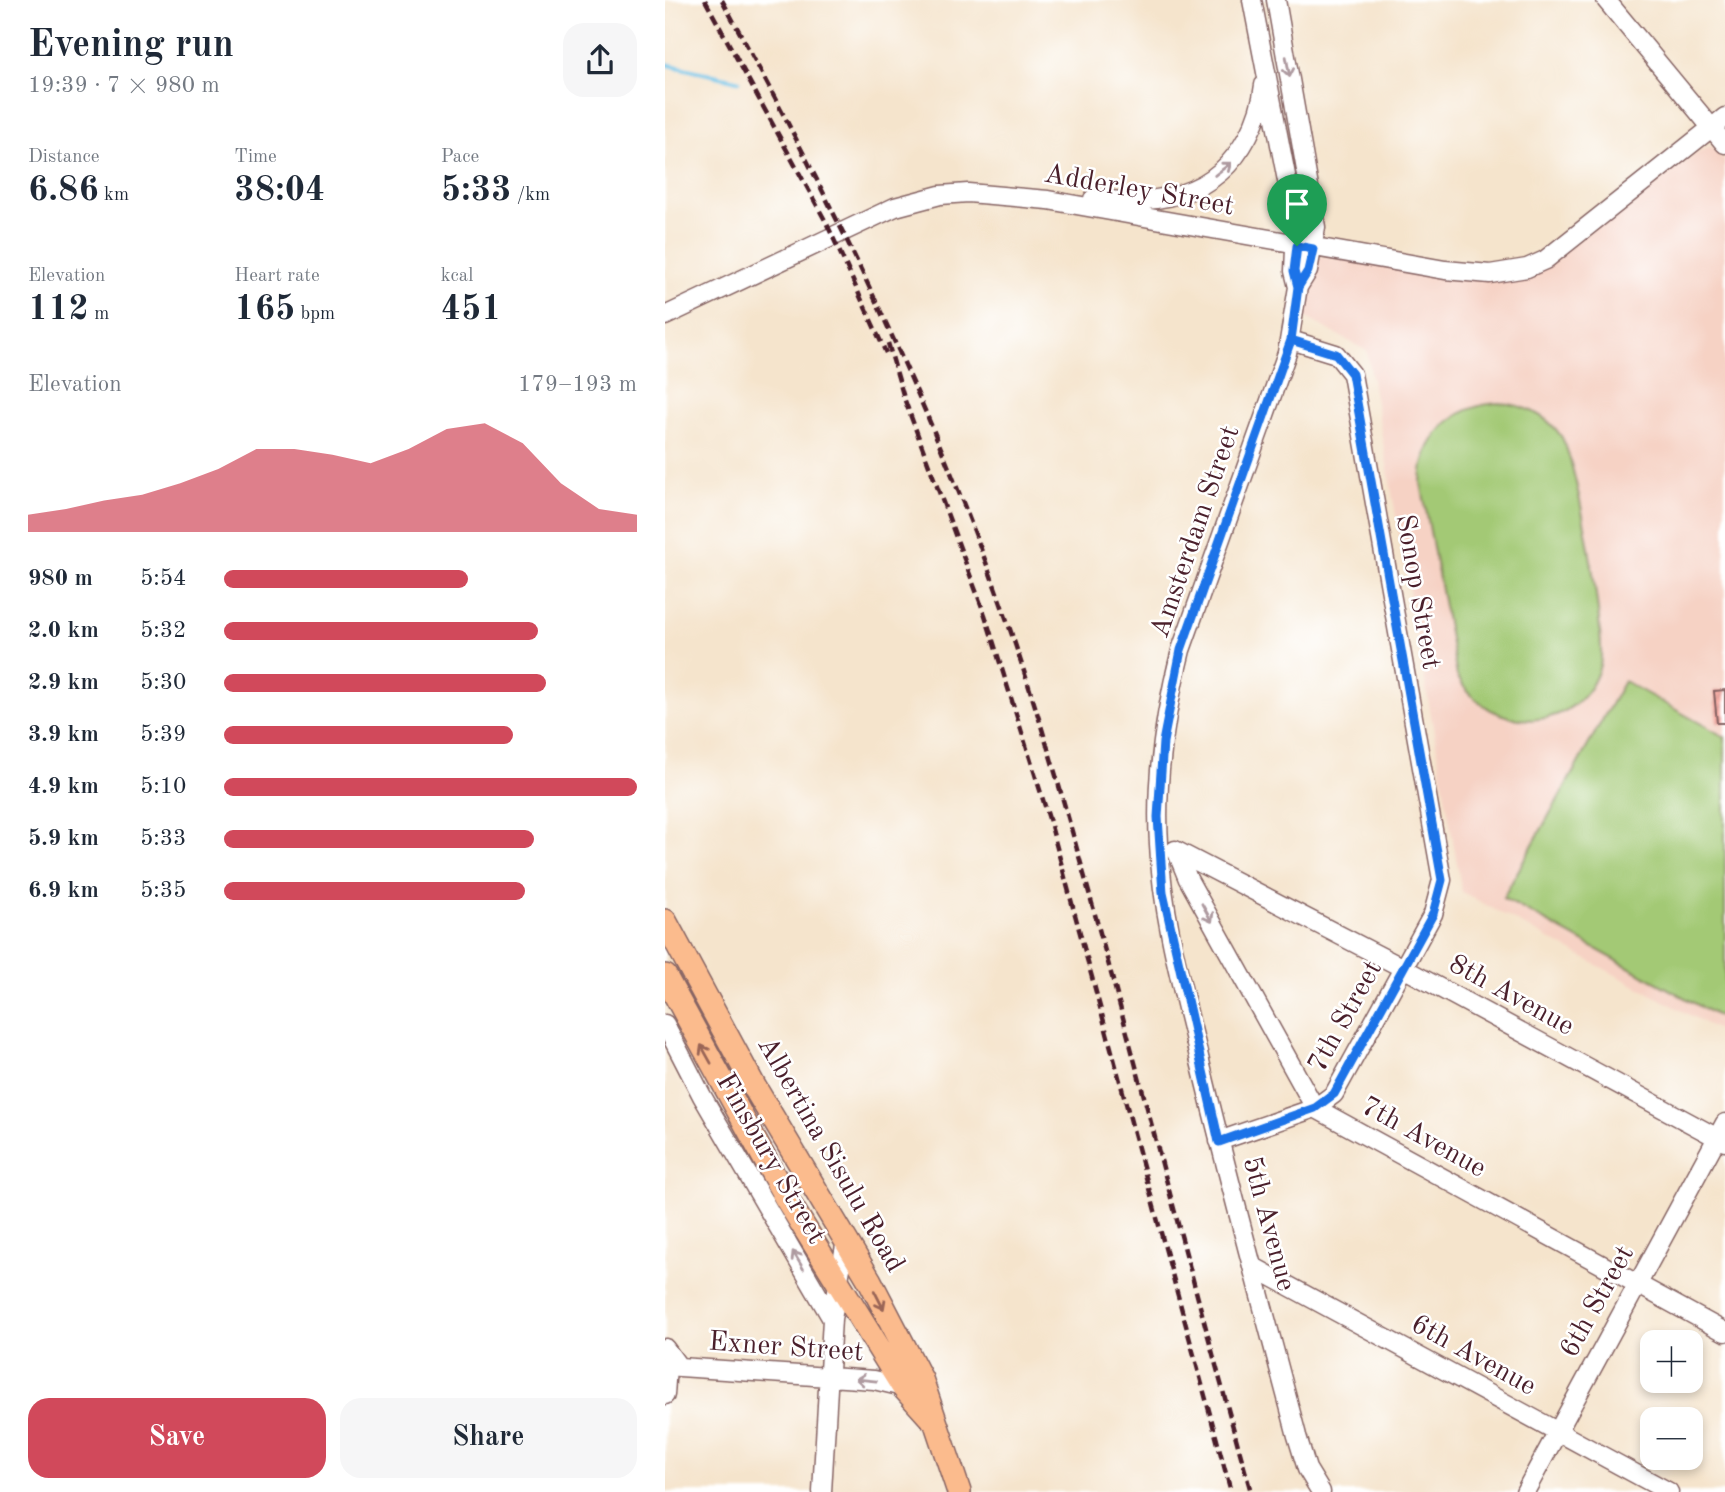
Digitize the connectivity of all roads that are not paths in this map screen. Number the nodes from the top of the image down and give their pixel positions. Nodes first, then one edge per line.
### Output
1 (1252, 0) edge
2 (1276, 0) edge
3 (1606, 0) edge
4 (1263, 48) junction
5 (1718, 122) edge
6 (1725, 144) edge
7 (968, 193) junction
8 (1305, 247) junction
9 (665, 316) edge
10 (1291, 340) junction
11 (1158, 841) junction
12 (1177, 852) junction
13 (1440, 892) joint
14 (665, 921) edge
15 (1403, 968) junction
16 (665, 976) edge
17 (665, 1024) edge
18 (1315, 1108) junction
19 (1722, 1134) edge
20 (1219, 1142) junction
21 (846, 1240) junction
22 (1252, 1266) junction
23 (837, 1283) junction
24 (1637, 1285) junction
25 (832, 1319) junction
26 (1725, 1332) edge
27 (669, 1362) edge
28 (829, 1377) junction
29 (903, 1387) junction
30 (665, 1395) edge
31 (936, 1423) junction
32 (1557, 1432) junction
33 (822, 1492) edge
34 (959, 1492) edge
35 (1321, 1492) edge
36 (1525, 1492) edge
37 (1669, 1492) edge

1 - 4 street
2 -> 8 street
3 - 5 street
7 -> 4 street
4 - 8 street
5 - 6 street
5 - 8 street, Adderley Street
7 - 8 street, Adderley Street
7 - 9 street, Adderley Street
8 - 10 street, Amsterdam Street
10 - 11 street, Amsterdam Street
10 - 13 street, Sonop Street
11 - 12 street, 8th Avenue
11 - 20 street, 5th Avenue
12 - 15 street, 8th Avenue
12 -> 18 street, 7th Avenue
13 - 15 street, 7th Street
14 - 21 main road, Albertina Sisulu Road
15 - 18 street, 7th Street
15 - 19 street, 8th Avenue
23 -> 16 main road, Albertina Sisulu Road
25 -> 17 street, Finsbury Street
18 - 20 street, 7th Street
18 - 24 street, 7th Avenue
19 - 24 street, 6th Street
20 - 22 street, 5th Avenue
21 - 23 street
21 -> 31 main road, Albertina Sisulu Road
22 - 32 street, 6th Avenue
22 - 35 street, 5th Avenue
23 - 25 street
23 - 29 main road, Albertina Sisulu Road
24 - 26 street, 7th Avenue
24 - 32 street, 6th Street
25 - 28 street
27 - 28 street, Exner Street
27 - 30 street
29 -> 28 street, Exner Street
28 - 33 street
29 - 31 main road, Albertina Sisulu Road
31 - 34 main road, Albertina Sisulu Road
32 - 36 street, 6th Street
32 - 37 street, 6th Avenue

